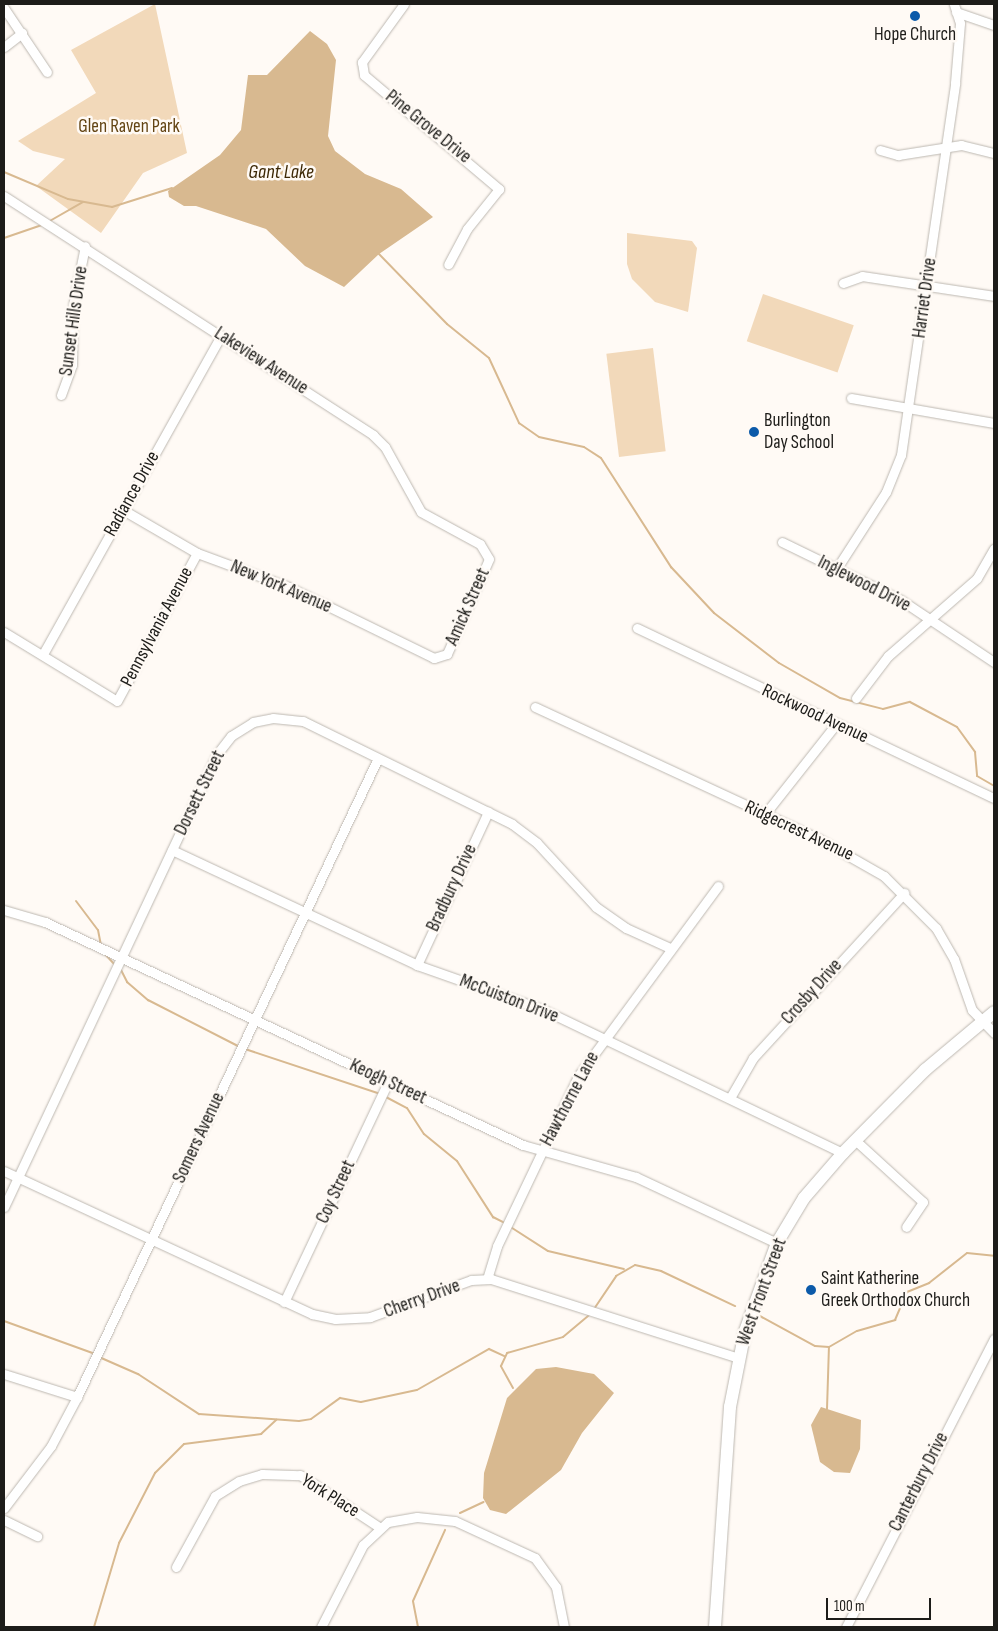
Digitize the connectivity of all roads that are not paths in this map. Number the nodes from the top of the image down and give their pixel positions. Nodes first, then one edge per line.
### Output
1 (404, 4) edge
2 (4, 8) edge
3 (955, 8) edge
4 (994, 15) edge
5 (982, 19) junction
6 (994, 25) edge
7 (22, 33) junction
8 (4, 47) edge
9 (47, 72) dead end
10 (947, 145) junction
11 (880, 150) dead end
12 (994, 153) edge
13 (4, 196) edge
14 (85, 246) junction
15 (448, 264) dead end
16 (843, 283) dead end
17 (926, 286) junction
18 (994, 296) edge
19 (221, 335) junction
20 (61, 395) dead end
21 (851, 398) dead end
22 (909, 407) junction
23 (994, 423) edge
24 (123, 510) junction
25 (782, 542) dead end
26 (994, 548) edge
27 (197, 552) junction
28 (489, 553) joint
29 (837, 568) junction
30 (929, 619) junction
31 (637, 628) dead end
32 (4, 632) edge
33 (43, 654) junction
34 (440, 658) joint
35 (994, 662) edge
36 (856, 698) dead end
37 (535, 707) dead end
38 (836, 724) junction
39 (378, 758) junction
40 (994, 798) edge
41 (488, 812) junction
42 (765, 814) junction
43 (172, 850) junction
44 (718, 886) dead end
45 (904, 893) junction
46 (4, 910) edge
47 (305, 912) junction
48 (670, 948) junction
49 (122, 957) junction
50 (417, 965) junction
51 (994, 1012) edge
52 (255, 1019) junction
53 (982, 1022) junction
54 (994, 1033) edge
55 (604, 1038) junction
56 (388, 1082) junction
57 (730, 1098) junction
58 (855, 1140) junction
59 (542, 1152) junction
60 (843, 1153) junction
61 (4, 1171) edge
62 (18, 1177) junction
63 (4, 1207) edge
64 (906, 1227) dead end
65 (151, 1239) junction
66 (777, 1243) junction
67 (487, 1279) junction
68 (284, 1302) junction
69 (994, 1339) edge
70 (739, 1358) junction
71 (4, 1374) edge
72 (77, 1397) junction
73 (4, 1508) edge
74 (4, 1520) edge
75 (380, 1527) junction
76 (37, 1536) dead end
77 (176, 1567) dead end
78 (321, 1627) edge
79 (564, 1627) edge
80 (715, 1627) edge
81 (848, 1627) edge

1 - 15 street, Pine Grove Drive
2 - 7 street
3 - 5 street
3 - 10 street, Harriet Drive
4 - 5 street
5 - 6 street
7 - 8 street
7 - 9 street
10 - 11 street
10 - 12 street
10 - 17 street, Harriet Drive
13 - 14 street, Lakeview Avenue
14 - 19 street, Lakeview Avenue
14 - 20 street, Sunset Hills Drive
16 - 17 street
17 - 18 street
17 - 22 street, Harriet Drive
19 - 24 street, Radiance Drive
19 - 28 street, Lakeview Avenue
21 - 22 street
22 - 23 street
22 - 29 street, Harriet Drive
24 - 27 street, New York Avenue
24 - 33 street, Radiance Drive
25 - 29 street, Inglewood Drive
26 - 30 street
27 - 33 street, Pennsylvania Avenue
27 - 34 street, New York Avenue
28 - 34 street, Amick Street
29 - 30 street, Inglewood Drive
30 - 35 street, Inglewood Drive
30 - 36 street
31 - 38 street, Rockwood Avenue
32 - 33 street
37 - 42 street, Ridgecrest Avenue
38 - 40 street, Rockwood Avenue
38 - 42 street
39 - 41 street, Dorsett Street
39 - 43 street, Dorsett Street
39 - 47 street, Somers Avenue
41 - 48 street, Dorsett Street
41 - 50 street, Bradbury Drive
42 - 45 street, Ridgecrest Avenue
43 - 47 street, McCuiston Drive
43 - 49 street, Dorsett Street
44 - 48 street, Hawthorne Lane
45 - 53 street, Ridgecrest Avenue
45 - 57 street, Crosby Drive
46 - 49 street, Keogh Street
47 - 50 street, McCuiston Drive
47 - 52 street, Somers Avenue
48 - 55 street, Hawthorne Lane
49 - 52 street, Keogh Street
49 - 62 street, Dorsett Street
50 - 55 street, McCuiston Drive
51 - 53 street, West Front Street
52 - 56 street, Keogh Street
52 - 65 street, Somers Avenue
53 - 54 street, Ridgecrest Avenue
53 - 58 street, West Front Street
55 - 57 street, McCuiston Drive
55 - 59 street, Hawthorne Lane
56 - 59 street, Keogh Street
56 - 68 street, Coy Street
57 - 60 street, McCuiston Drive
58 - 60 street, West Front Street
58 - 64 street
59 - 66 street, Keogh Street
59 - 67 street, Hawthorne Lane
60 - 66 street, West Front Street
61 - 62 street, Cherry Drive
62 - 63 street, Dorsett Street
62 - 65 street, Cherry Drive
65 - 68 street, Cherry Drive
65 - 72 street, Somers Avenue
66 - 70 street, West Front Street
67 - 68 street, Cherry Drive
67 - 70 street, Cherry Drive
69 - 81 street, Canterbury Drive
70 - 80 street, West Front Street
71 - 72 street
72 - 73 street, Somers Avenue
74 - 76 street
75 - 77 street, York Place
75 - 78 street
75 - 79 street

